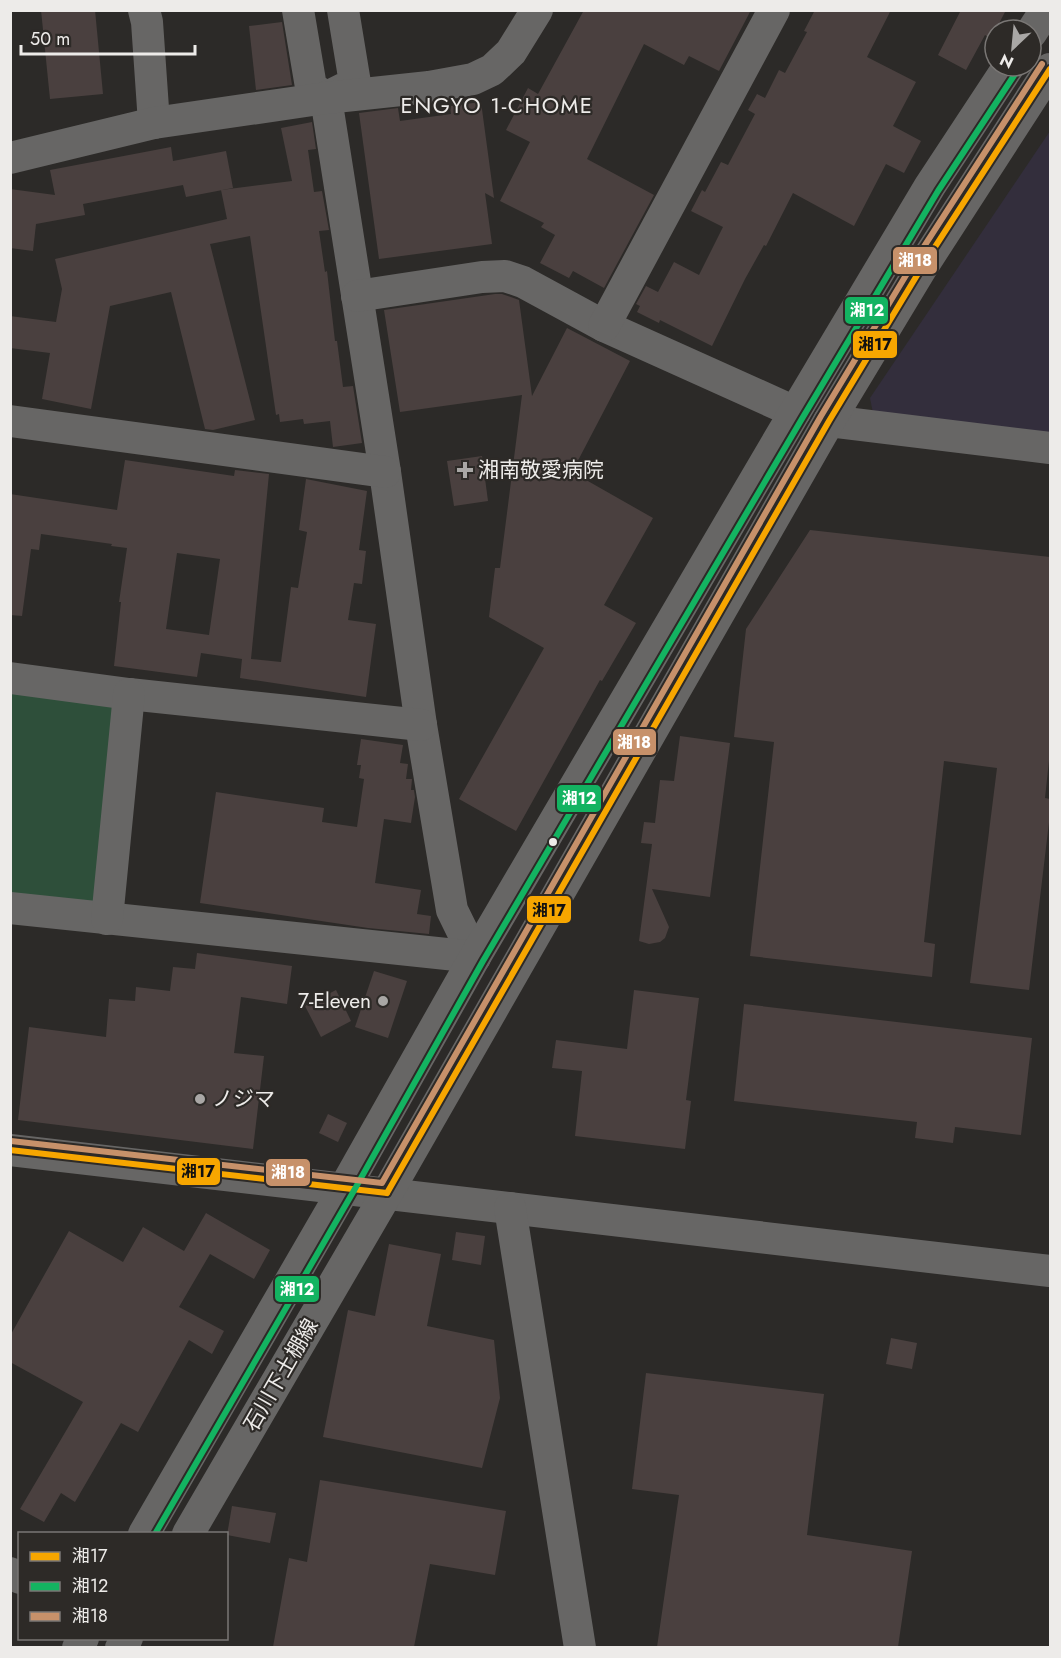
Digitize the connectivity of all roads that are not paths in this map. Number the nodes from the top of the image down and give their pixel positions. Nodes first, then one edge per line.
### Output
1 (144, 10) edge
2 (298, 10) edge
3 (343, 10) edge
4 (537, 10) edge
5 (774, 10) edge
6 (1050, 69) edge
7 (1001, 78) edge
8 (326, 98) junction
9 (154, 123) junction
10 (10, 158) edge
11 (357, 296) junction
12 (604, 326) junction
13 (795, 412) junction
14 (10, 421) edge
15 (829, 421) junction
16 (1050, 448) edge
17 (385, 472) junction
18 (10, 678) edge
19 (129, 694) junction
20 (421, 725) junction
21 (10, 908) edge
22 (107, 919) junction
23 (475, 957) junction
24 (10, 1150) edge
25 (344, 1189) junction
26 (387, 1193) junction
27 (510, 1208) junction
28 (1050, 1271) edge
29 (145, 1532) edge
30 (189, 1532) edge
31 (580, 1647) edge

1 - 9 street
2 - 8 street
3 - 8 street
4 - 8 street
5 - 12 street
6 - 15 street, 石川下土棚線
7 - 13 street, 石川下土棚線
8 - 9 street
8 - 11 street
9 - 10 street
11 - 12 street
11 - 17 street
12 - 13 street
13 - 23 street, 石川下土棚線
14 - 17 street
15 - 16 street
15 - 26 street, 石川下土棚線
17 - 20 street
18 - 19 street
19 - 20 street
19 - 22 street
20 - 23 street
21 - 22 street
22 - 23 street
23 - 25 street, 石川下土棚線
24 - 25 street
25 - 26 street
25 - 29 street, 石川下土棚線
26 - 27 street
26 - 30 street, 石川下土棚線
27 - 28 street
27 - 31 street

